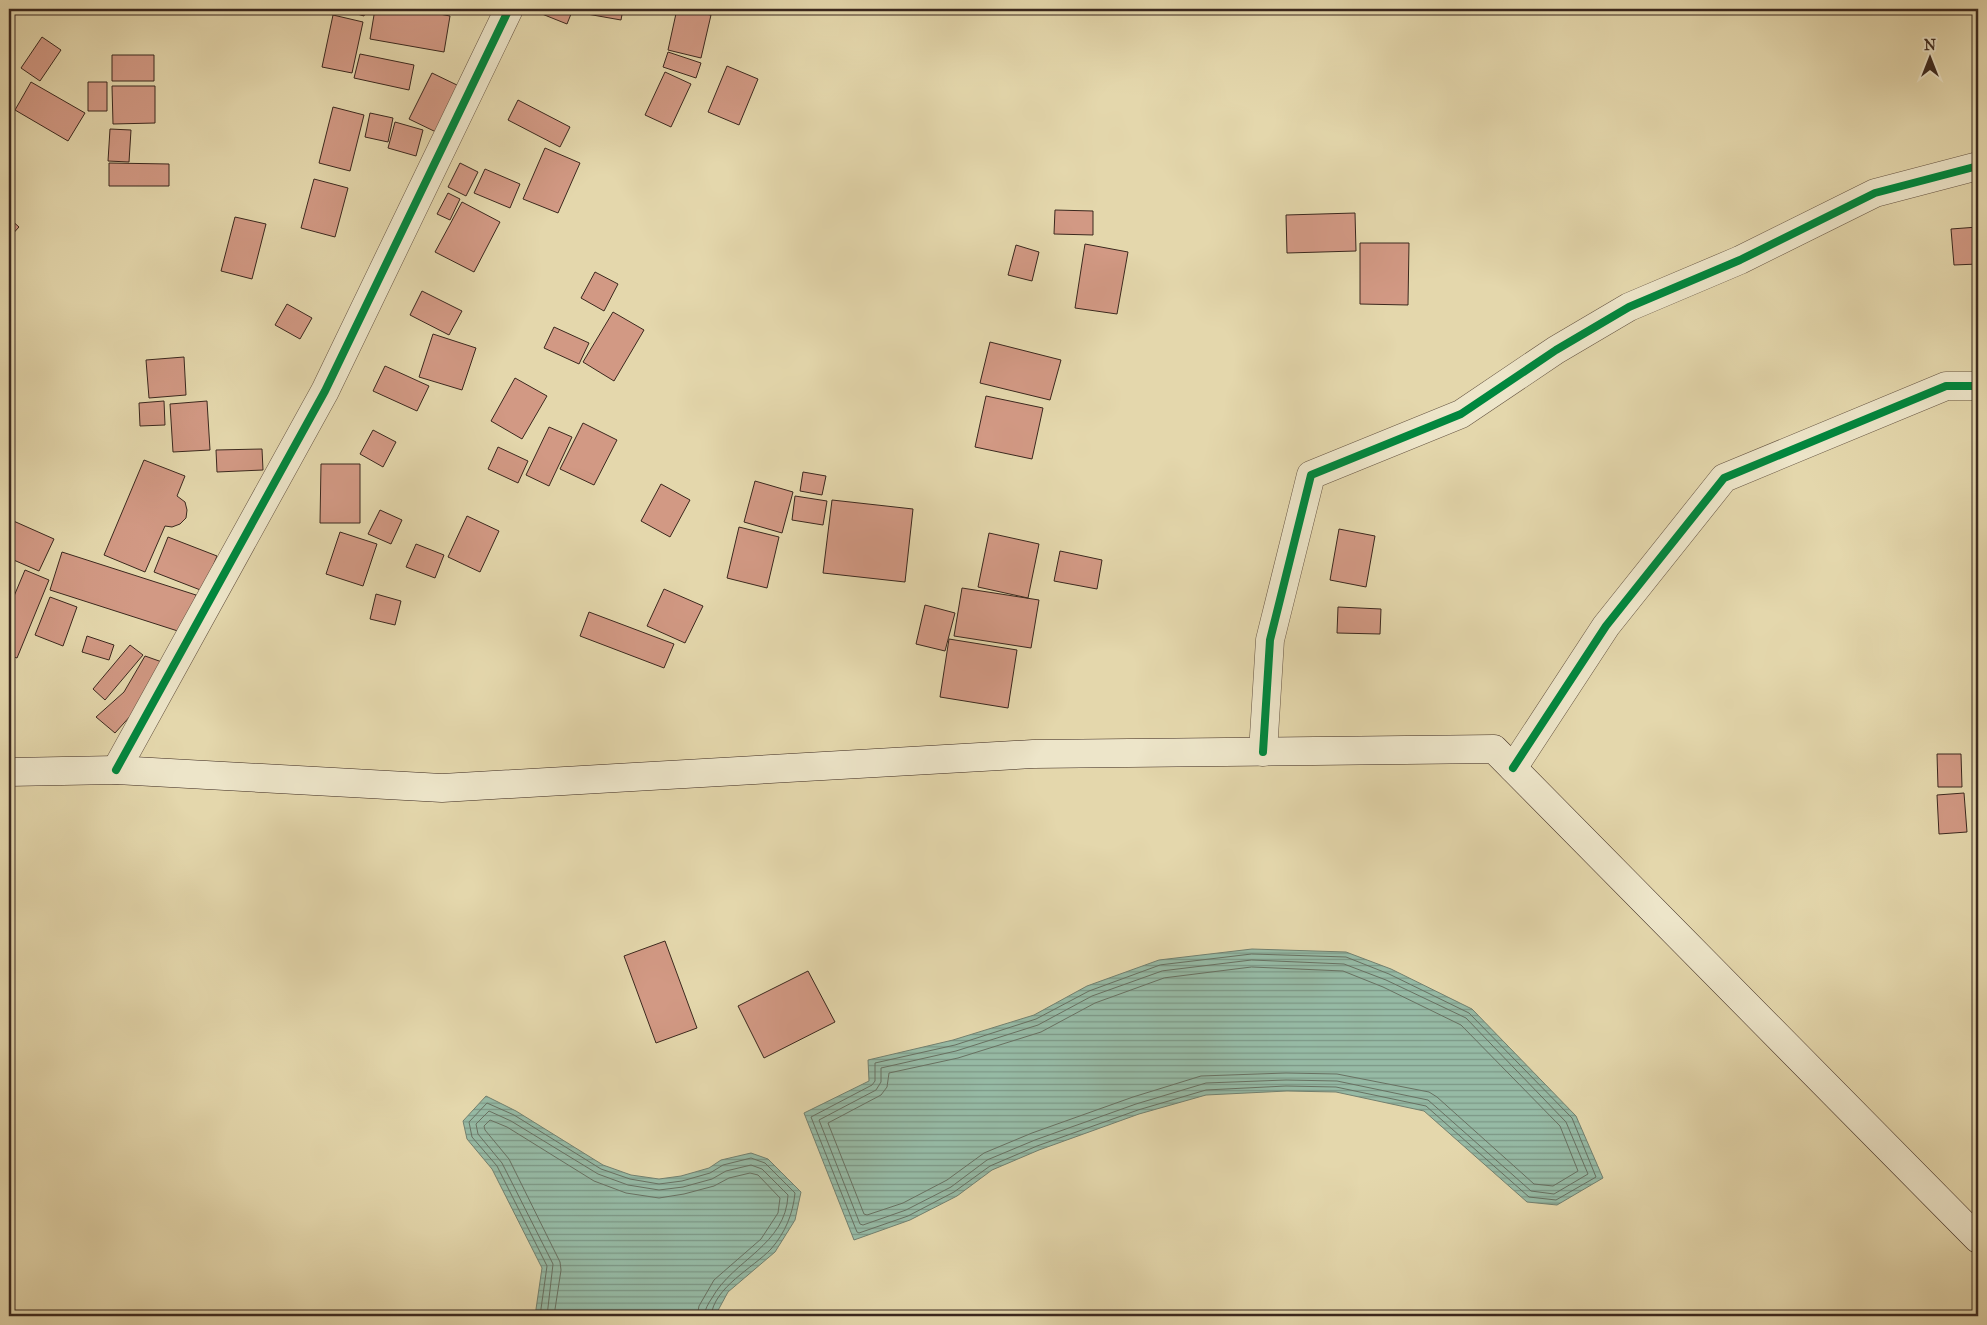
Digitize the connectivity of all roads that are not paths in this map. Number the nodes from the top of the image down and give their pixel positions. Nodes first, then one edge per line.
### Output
1 (509, 9) edge
2 (1978, 166) edge
3 (1978, 386) edge
4 (1263, 752) junction
5 (1512, 768) junction
6 (116, 770) junction
7 (9, 772) edge
8 (1978, 1239) edge

1 - 6 street
2 - 4 street
3 - 5 street
4 - 5 street
4 - 6 street
5 - 8 street
6 - 7 street

